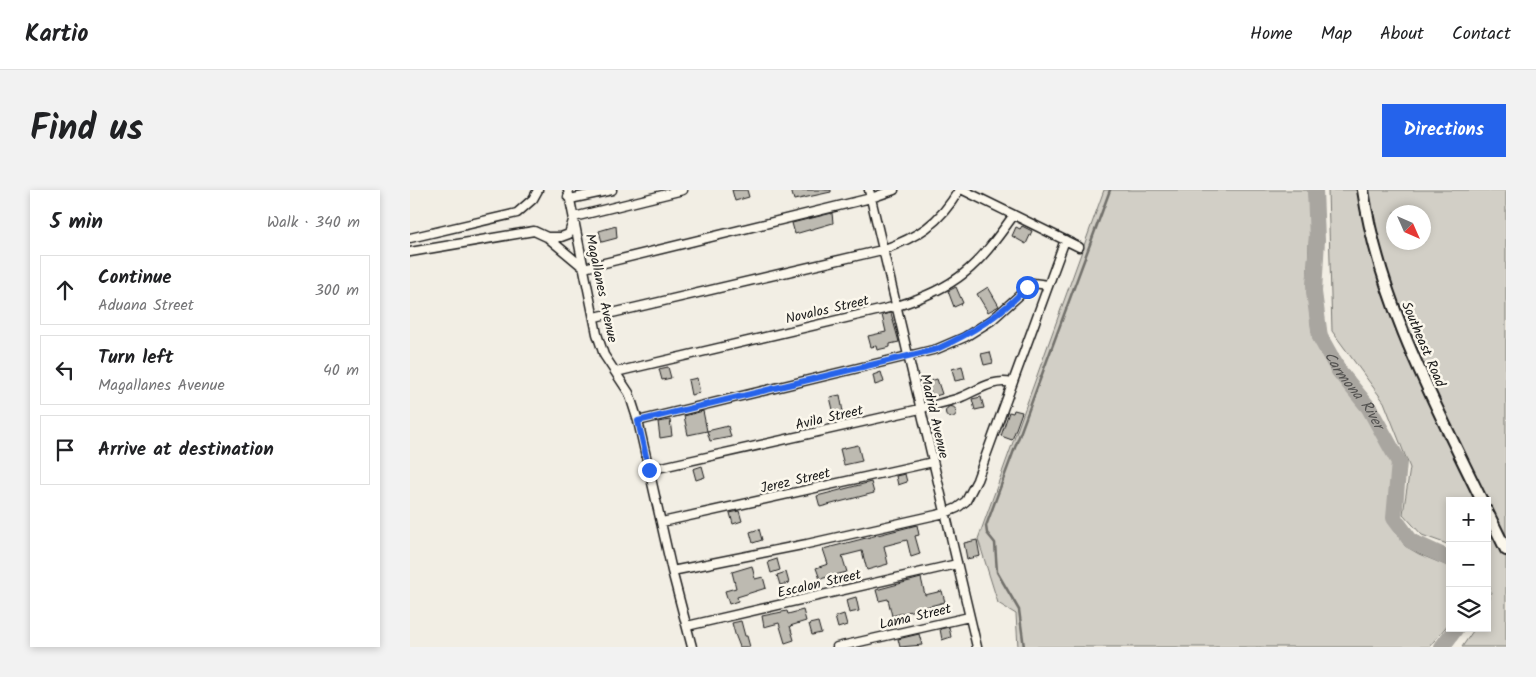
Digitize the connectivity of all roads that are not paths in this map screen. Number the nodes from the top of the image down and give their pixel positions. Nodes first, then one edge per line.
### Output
1 (538, 190) edge
2 (563, 190) edge
3 (568, 190) edge
4 (612, 190) edge
5 (683, 190) edge
6 (869, 190) edge
7 (894, 190) edge
8 (958, 190) edge
9 (964, 190) edge
10 (1363, 190) edge
11 (871, 198) junction
12 (570, 199) junction
13 (1013, 216) junction
14 (574, 217) junction
15 (546, 237) junction
16 (410, 238) edge
17 (1066, 240) junction
18 (1079, 247) dead end
19 (882, 250) junction
20 (410, 252) edge
21 (584, 268) junction
22 (1048, 285) junction
23 (897, 306) junction
24 (595, 317) junction
25 (909, 357) junction
26 (616, 372) junction
27 (1012, 383) junction
28 (920, 409) junction
29 (638, 421) junction
30 (933, 462) junction
31 (649, 470) junction
32 (1480, 497) edge
33 (946, 513) junction
34 (1491, 519) edge
35 (662, 522) junction
36 (1506, 550) edge
37 (957, 564) junction
38 (672, 571) junction
39 (969, 617) junction
40 (687, 626) junction
41 (692, 647) edge
42 (837, 647) edge
43 (976, 647) edge

1 - 16 street
2 - 12 street
3 - 12 street, Magallanes Avenue
4 - 12 street
5 - 14 street
6 - 11 street, Madrid Avenue
7 - 11 street
8 - 19 street
9 - 13 street
10 - 32 street, Southeast Road
11 - 19 street, Madrid Avenue
11 - 21 street
12 - 14 street, Magallanes Avenue
13 - 17 street
13 - 23 street, Novalos Street
14 - 15 street
14 - 21 street, Magallanes Avenue
15 - 20 street
15 - 21 street
17 - 18 street
17 - 22 street
19 - 23 street, Madrid Avenue
19 - 24 street
21 - 24 street, Magallanes Avenue
22 - 25 street
22 - 27 street
23 - 25 street, Madrid Avenue
23 - 26 street, Novalos Street
24 - 26 street, Magallanes Avenue
25 - 28 street, Madrid Avenue
25 - 29 street
26 - 29 street, Magallanes Avenue
27 - 28 street, Avila Street
27 - 33 street
28 - 30 street, Madrid Avenue
28 - 31 street, Avila Street
29 - 31 street, Magallanes Avenue
30 - 33 street, Madrid Avenue
30 - 35 street, Jerez Street
31 - 35 street, Magallanes Avenue
33 - 37 street, Madrid Avenue
33 - 38 street
34 - 36 street
35 - 38 street, Magallanes Avenue
37 - 39 street, Madrid Avenue
37 - 40 street, Escalon Street
38 - 40 street, Magallanes Avenue
39 - 42 street, Lama Street
39 - 43 street, Madrid Avenue
40 - 41 street, Magallanes Avenue

